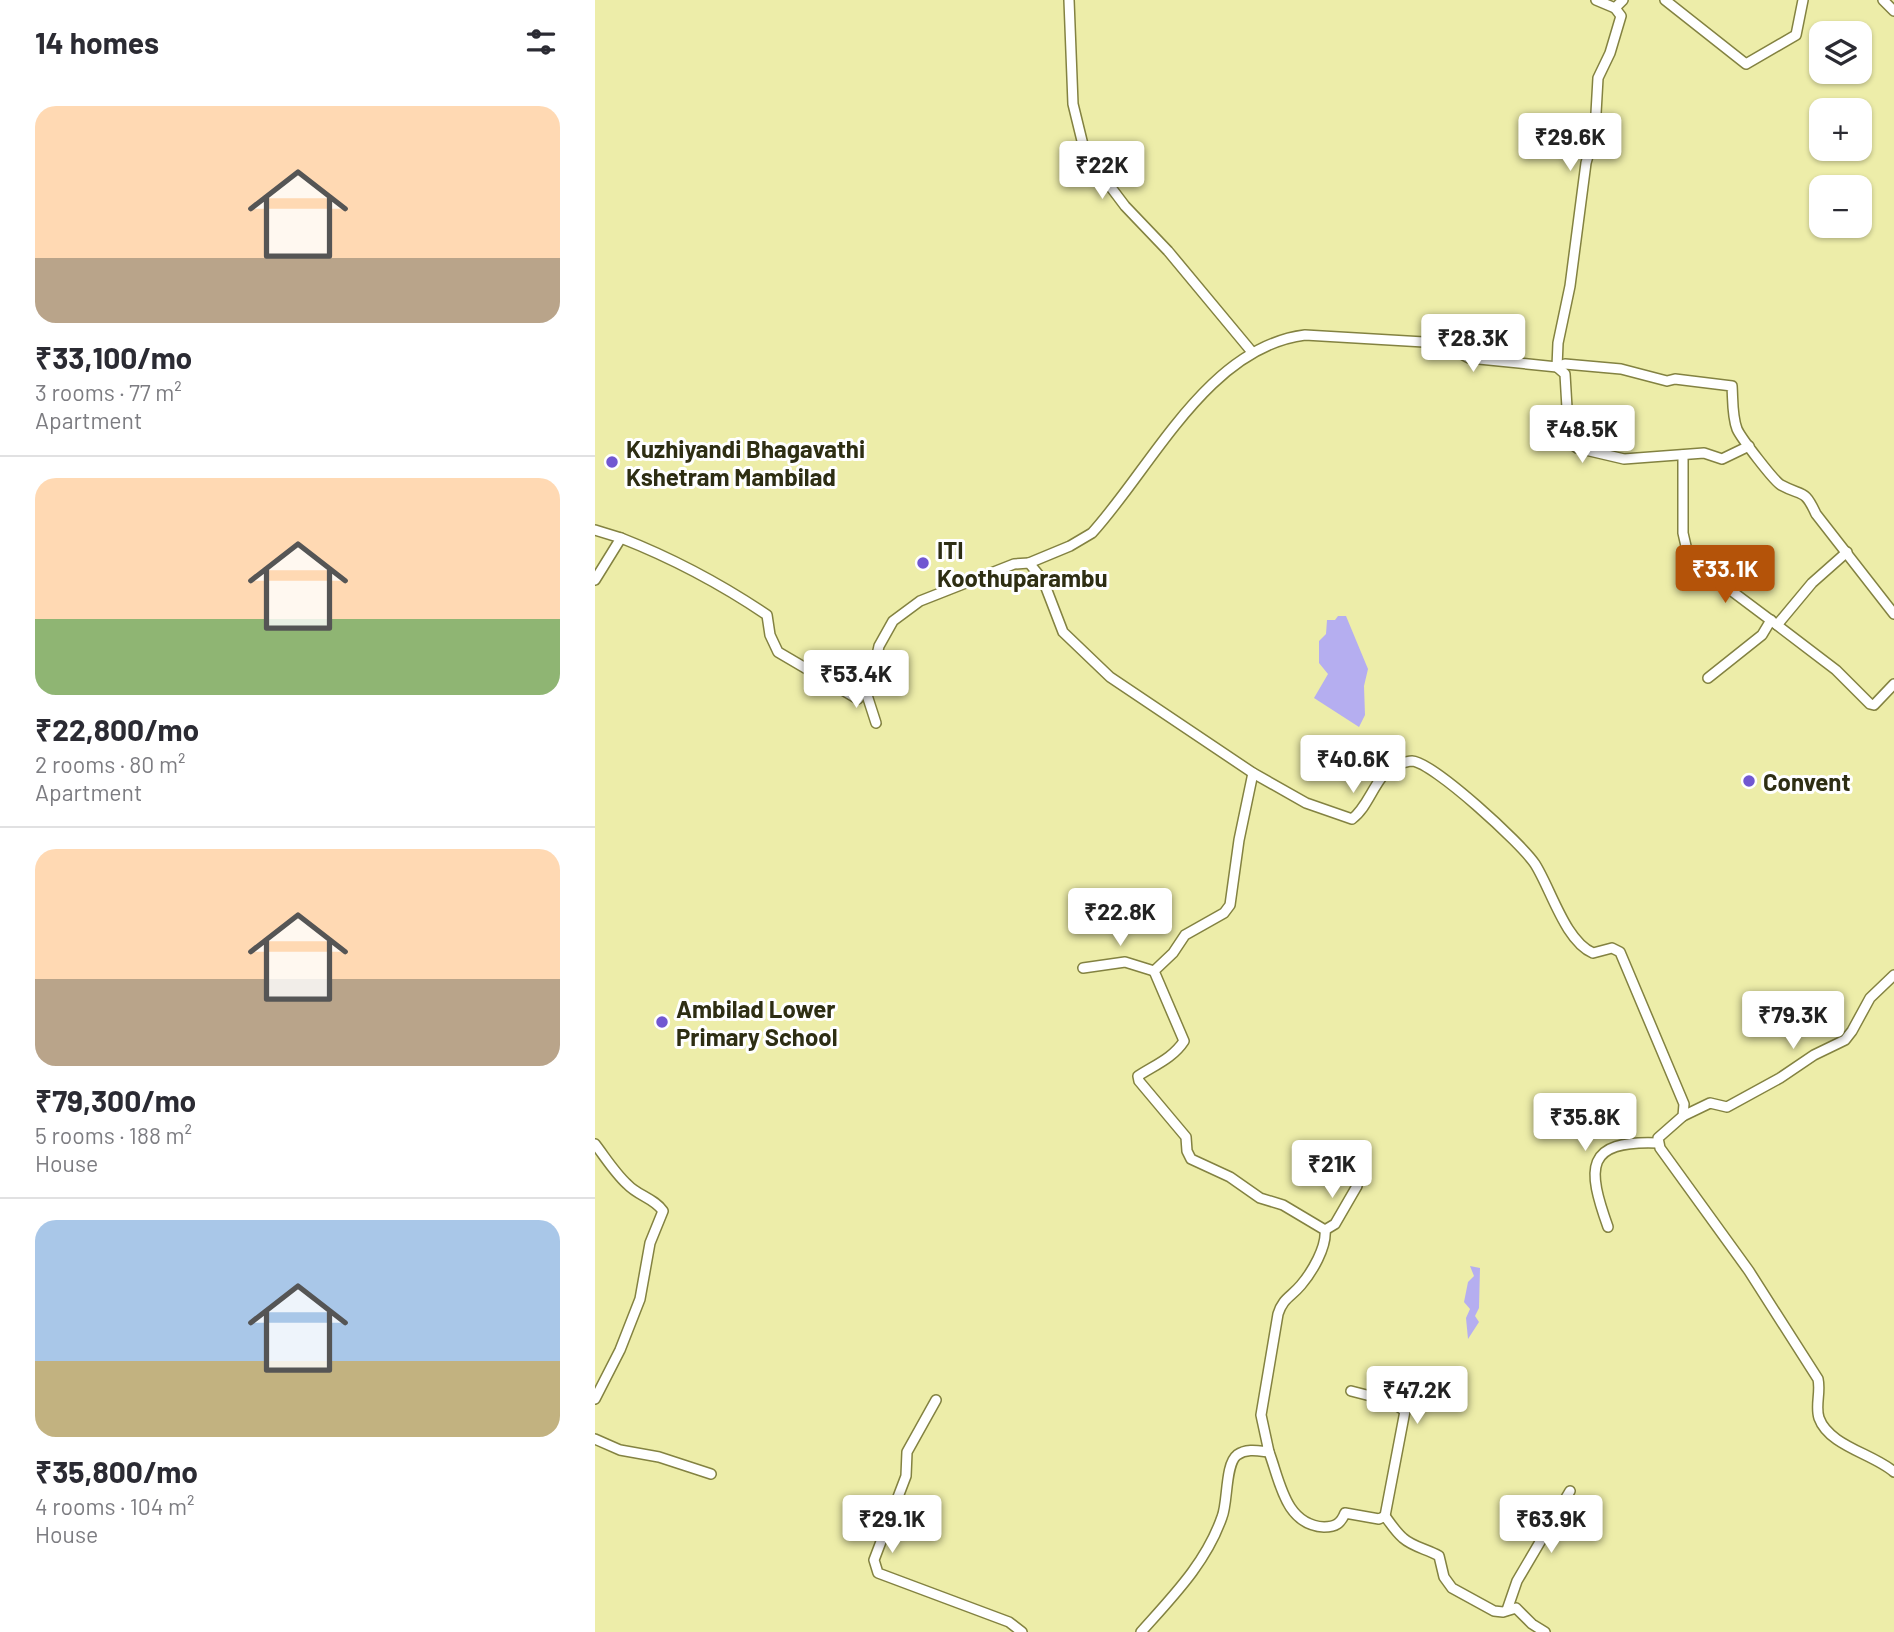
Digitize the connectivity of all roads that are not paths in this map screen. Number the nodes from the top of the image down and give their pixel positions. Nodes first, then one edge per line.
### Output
1 (1069, 0) edge
2 (1596, 0) edge
3 (1623, 0) edge
4 (1665, 0) edge
5 (1803, 0) edge
6 (1883, 0) edge
7 (1615, 8) junction
8 (1894, 11) edge
9 (1252, 352) junction
10 (1557, 367) junction
11 (1749, 446) junction
12 (1683, 454) junction
13 (595, 530) edge
14 (621, 538) junction
15 (1847, 552) junction
16 (1029, 563) junction
17 (595, 580) edge
18 (1894, 614) edge
19 (1774, 623) junction
20 (1708, 678) dead end
21 (1894, 684) edge
22 (865, 688) junction
23 (876, 723) dead end
24 (1254, 773) junction
25 (1083, 968) dead end
26 (1154, 971) junction
27 (1894, 977) edge
28 (1683, 1115) junction
29 (1658, 1143) junction
30 (595, 1144) edge
31 (1357, 1186) dead end
32 (1608, 1227) dead end
33 (1325, 1230) junction
34 (1351, 1391) dead end
35 (595, 1399) edge
36 (936, 1400) dead end
37 (595, 1439) edge
38 (1252, 1450) junction
39 (1269, 1452) junction
40 (1275, 1467) junction
41 (1894, 1472) edge
42 (711, 1474) dead end
43 (1570, 1491) dead end
44 (1385, 1516) junction
45 (1507, 1610) junction
46 (1022, 1632) edge
47 (1142, 1632) edge
48 (1545, 1632) edge

1 - 9 street
2 - 7 street
3 - 7 street
4 - 5 street
6 - 8 street
7 - 10 street
9 - 10 street
9 - 16 street
10 - 11 street
10 - 12 street
11 - 12 street
11 - 15 street
12 - 19 street
13 - 14 street
14 - 17 street
14 - 22 street
15 - 18 street
15 - 19 street
16 - 22 street
16 - 24 street
19 - 20 street
19 - 21 street
22 - 23 street
24 - 26 street
24 - 28 street
25 - 26 street
26 - 33 street
27 - 28 street
28 - 29 street
29 - 32 street
29 - 41 street
30 - 35 street
31 - 33 street
33 - 39 street
34 - 44 street
36 - 46 street
37 - 42 street
38 - 39 street
38 - 40 street
38 - 47 street
39 - 40 street
40 - 44 street
43 - 45 street
44 - 45 street
45 - 48 street

